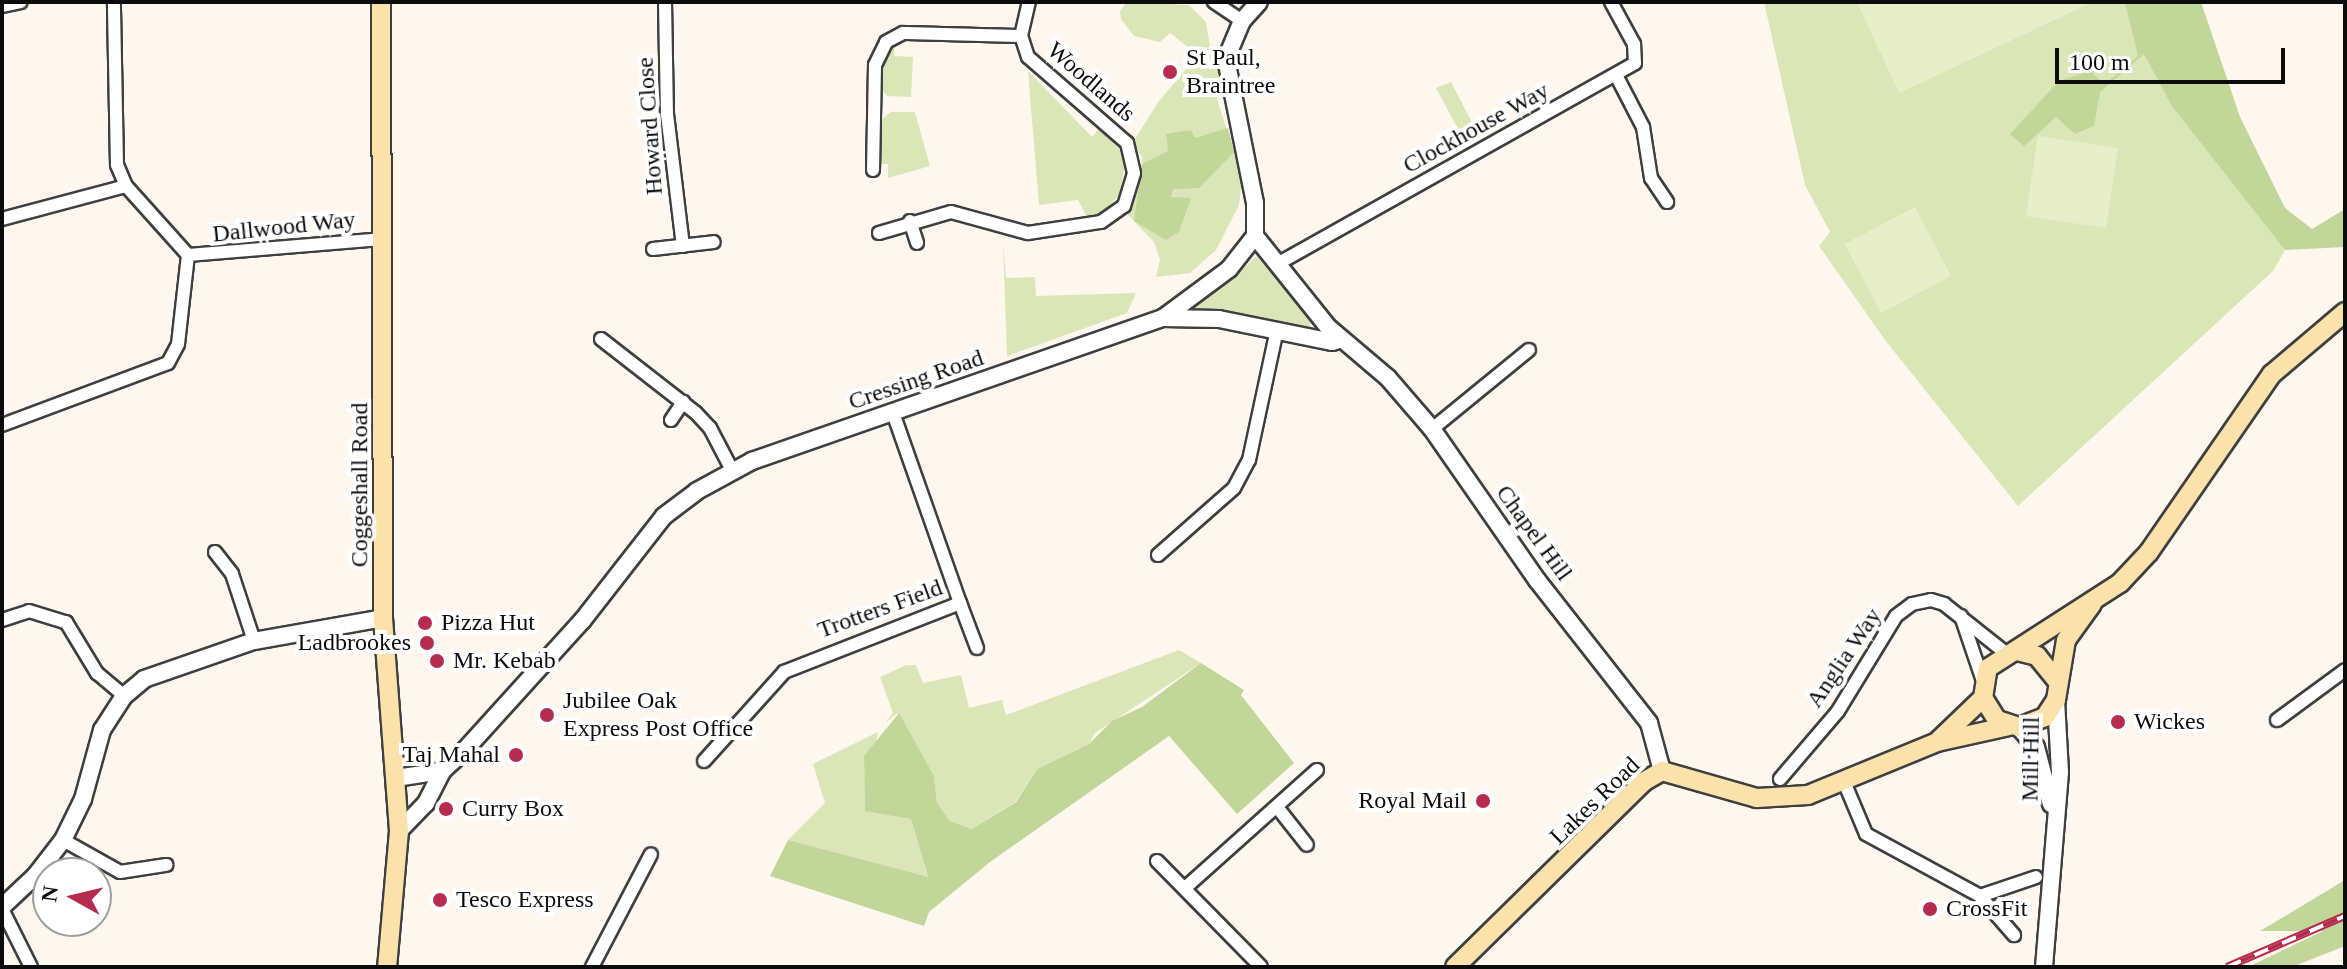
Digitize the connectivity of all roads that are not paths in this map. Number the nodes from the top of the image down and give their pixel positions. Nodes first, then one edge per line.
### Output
1 (21, 2) edge
2 (114, 2) edge
3 (381, 2) edge
4 (665, 2) edge
5 (1029, 2) edge
6 (1214, 2) edge
7 (1259, 2) edge
8 (1611, 2) edge
9 (2, 6) edge
10 (1242, 21) junction
11 (1021, 36) junction
12 (1616, 75) junction
13 (873, 170) dead end
14 (126, 186) junction
15 (1667, 202) dead end
16 (2, 219) edge
17 (910, 221) junction
18 (879, 233) dead end
19 (1255, 236) junction
20 (384, 239) junction
21 (714, 242) dead end
22 (917, 243) dead end
23 (683, 246) junction
24 (653, 249) dead end
25 (188, 255) junction
26 (1279, 263) junction
27 (2345, 312) edge
28 (1163, 318) junction
29 (1277, 329) junction
30 (601, 339) dead end
31 (1342, 339) junction
32 (1529, 350) dead end
33 (683, 402) junction
34 (893, 413) junction
35 (671, 420) dead end
36 (2, 425) edge
37 (1432, 429) junction
38 (732, 470) junction
39 (215, 552) dead end
40 (1158, 555) dead end
41 (960, 603) junction
42 (2092, 604) junction
43 (1961, 616) junction
44 (383, 618) junction
45 (2, 620) edge
46 (254, 641) junction
47 (977, 648) dead end
48 (2012, 652) junction
49 (2345, 670) edge
50 (2057, 681) junction
51 (1983, 690) junction
52 (124, 696) junction
53 (2056, 700) junction
54 (2277, 720) dead end
55 (2014, 726) junction
56 (1937, 742) junction
57 (704, 761) dead end
58 (1317, 770) dead end
59 (442, 771) junction
60 (1662, 771) junction
61 (396, 778) junction
62 (1780, 779) dead end
63 (1845, 784) junction
64 (1277, 807) junction
65 (2054, 817) junction
66 (399, 831) junction
67 (63, 840) junction
68 (1307, 845) dead end
69 (651, 854) dead end
70 (1157, 861) dead end
71 (166, 865) dead end
72 (2036, 877) dead end
73 (1185, 888) junction
74 (1980, 896) junction
75 (2, 908) edge
76 (2014, 935) dead end
77 (31, 967) edge
78 (387, 967) edge
79 (592, 967) edge
80 (1261, 967) edge
81 (1455, 967) edge
82 (2044, 967) edge

1 - 9 street
2 - 14 street
3 - 20 main road, Coggeshall Road
4 - 23 street, Howard Close
5 - 11 street, Woodlands
6 - 10 street
7 - 10 street
8 - 12 street, Clockhouse Way
10 - 19 street
11 - 13 street
11 - 17 street, Woodlands
12 - 15 street
12 - 26 street, Clockhouse Way
14 - 16 street
14 - 25 street
17 - 18 street, Woodlands
17 - 22 street
19 - 26 street, Chapel Hill
19 - 28 street, Cressing Road
20 - 25 street, Dallwood Way
20 - 44 main road, Coggeshall Road
21 - 23 street
23 - 24 street
25 - 36 street
26 - 31 street, Chapel Hill
27 - 42 main road
28 - 29 street
28 - 34 street, Cressing Road
29 - 31 street
29 - 40 street
30 - 33 street
31 - 37 street, Chapel Hill
32 - 37 street
33 - 35 street
33 - 38 street
34 - 38 street, Cressing Road
34 - 41 street, Trotters Field
37 - 60 street, Chapel Hill
38 - 59 street, Cressing Road
39 - 46 street
41 - 47 street
41 - 57 street, Trotters Field
42 - 48 main road
42 - 50 main road
43 - 48 street, Anglia Way
43 - 51 street
43 - 62 street, Anglia Way
44 - 46 street
44 - 61 main road, Coggeshall Road
45 - 52 street
46 - 52 street
48 - 50 main road
48 - 51 main road
49 - 54 street
50 - 53 main road
51 - 55 main road
51 - 56 main road, Lakes Road
52 - 67 street
53 - 55 main road
53 - 65 street, Mill Hill
55 - 56 main road, Lakes Road
55 - 65 street, Mill Hill
56 - 63 main road, Lakes Road
58 - 64 street
59 - 61 street
59 - 66 street, Cressing Road
60 - 63 main road, Lakes Road
60 - 81 main road, Lakes Road
61 - 66 main road, Coggeshall Road
63 - 74 street
64 - 68 street
64 - 73 street
65 - 82 street, Mill Hill
66 - 78 main road, Coggeshall Road
67 - 71 street
67 - 75 street
69 - 79 street
70 - 73 street
72 - 74 street
73 - 80 street
74 - 76 street
75 - 77 street

